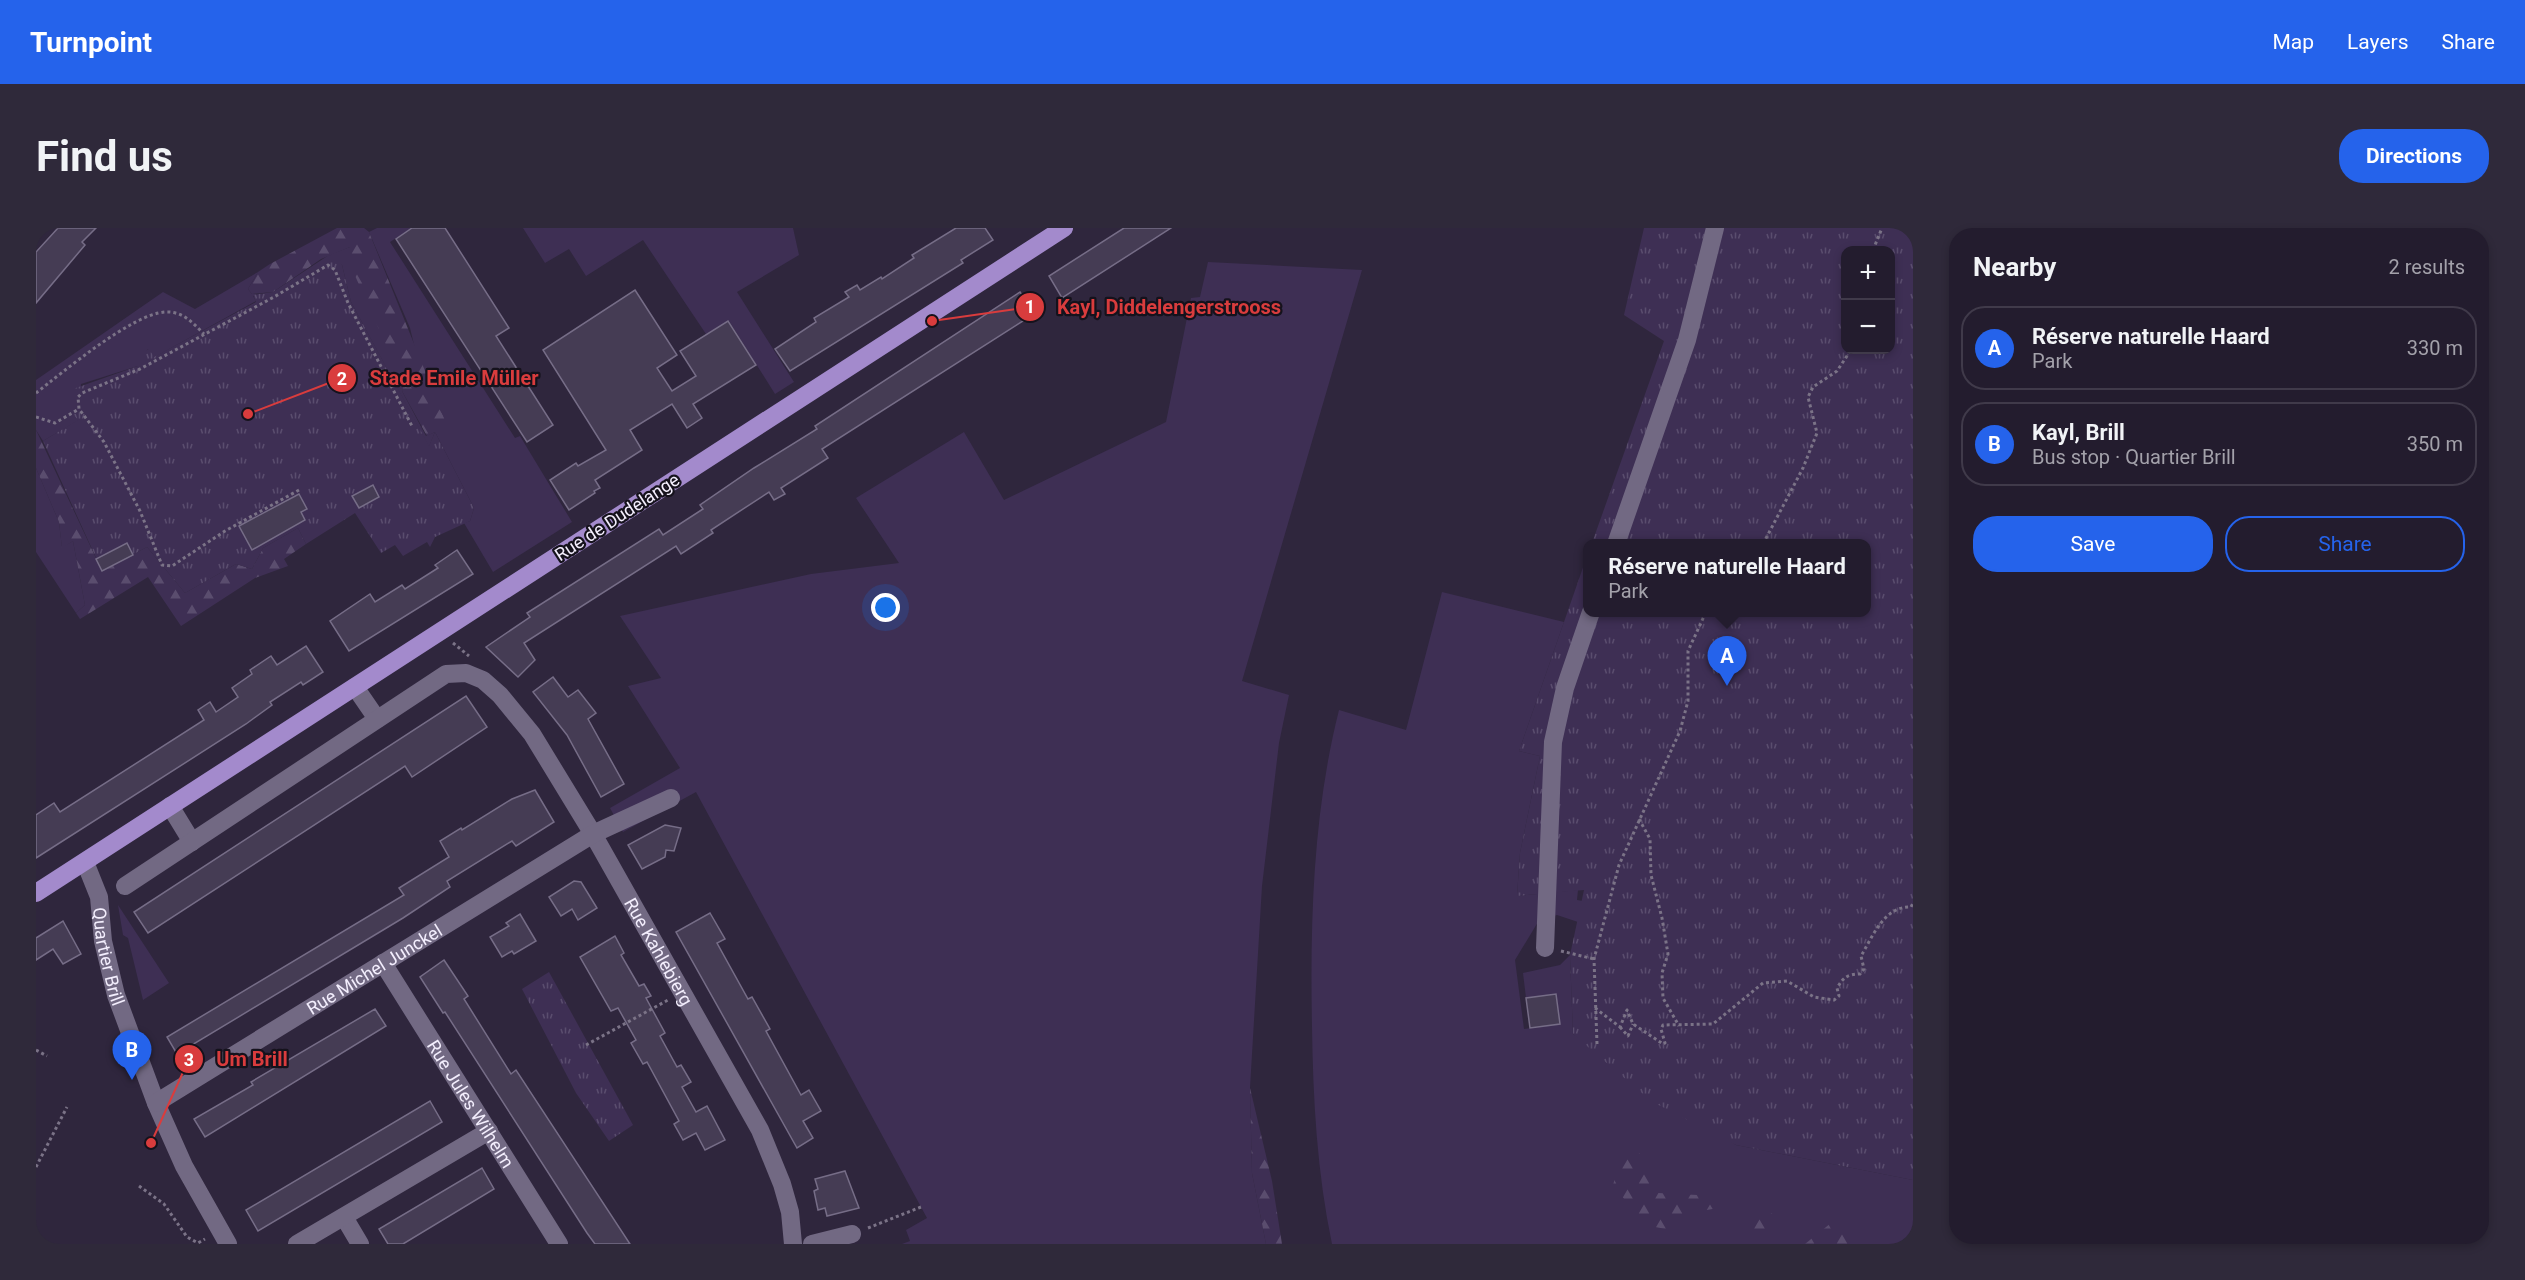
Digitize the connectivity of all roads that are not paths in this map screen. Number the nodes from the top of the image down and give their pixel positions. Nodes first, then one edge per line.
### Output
1 (1064, 228) edge
2 (1715, 228) edge
3 (1617, 539) edge
4 (1590, 617) edge
5 (355, 687) junction
6 (377, 719) junction
7 (671, 798) dead end
8 (170, 806) junction
9 (593, 834) junction
10 (192, 842) junction
11 (85, 862) junction
12 (125, 886) dead end
13 (36, 893) edge
14 (1545, 948) road end
15 (383, 963) junction
16 (156, 1103) junction
17 (489, 1131) junction
18 (344, 1217) junction
19 (852, 1234) road end
20 (224, 1238) edge
21 (297, 1244) edge
22 (360, 1244) edge
23 (559, 1244) edge
24 (793, 1244) edge
25 (812, 1244) edge

1 - 5 main road, Rue de Dudelange
2 - 3 street
4 - 14 street
5 - 6 street
5 - 8 main road, Rue de Dudelange
6 - 9 street, Rue Kahlebierg
6 - 10 street
7 - 9 street, Rue Michel Junckel
8 - 10 street
8 - 11 main road, Rue de Dudelange
9 - 15 street, Rue Michel Junckel
9 - 24 street, Rue Kahlebierg
10 - 12 street
11 - 13 main road, Rue de Dudelange
11 - 16 street, Quartier Brill
15 - 16 street, Rue Michel Junckel
15 - 17 street, Rue Jules Wilhelm
16 - 20 street, Quartier Brill
17 - 18 street
17 - 23 street, Rue Jules Wilhelm
18 - 21 street
18 - 22 street
19 - 25 street

